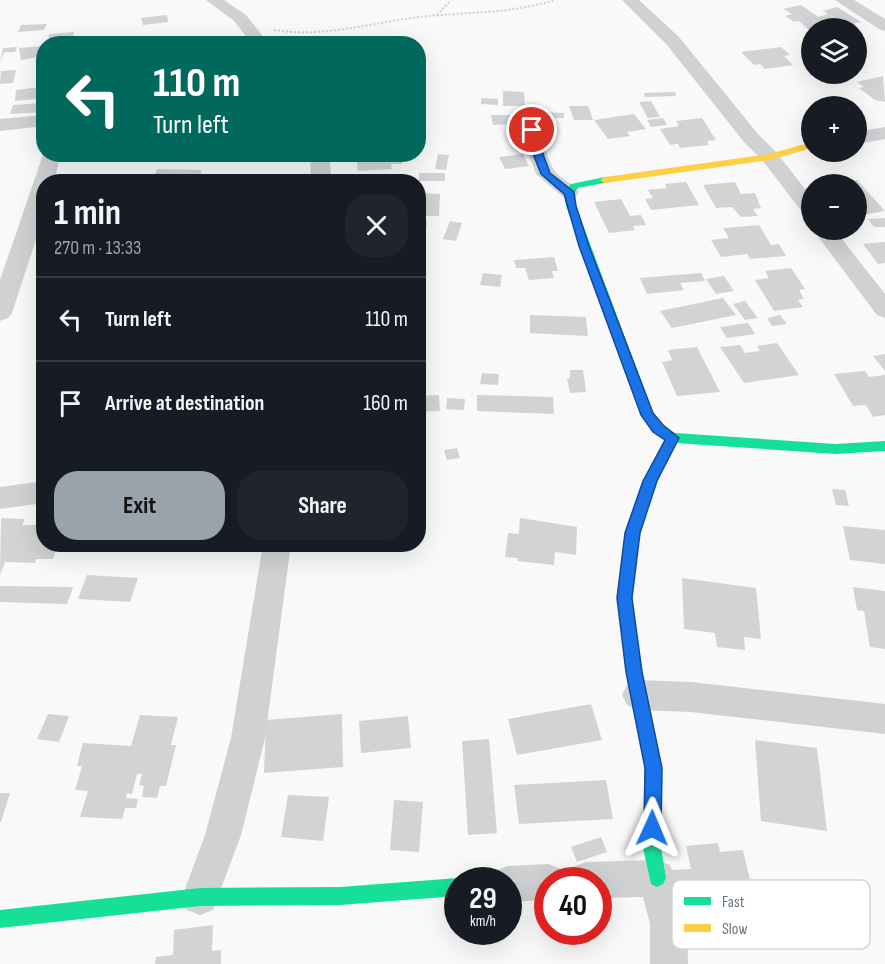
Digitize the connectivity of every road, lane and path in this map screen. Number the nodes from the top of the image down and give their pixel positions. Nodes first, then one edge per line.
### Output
1 (214, 0) edge
2 (451, 0) edge
3 (555, 0) edge
4 (630, 0) edge
5 (843, 0) edge
6 (436, 15) junction
7 (885, 26) edge
8 (251, 28) junction
9 (256, 36) edge
10 (530, 114) dead end
11 (36, 121) edge
12 (0, 125) edge
13 (885, 133) edge
14 (867, 136) edge
15 (801, 148) edge
16 (770, 157) junction
17 (569, 192) junction
18 (801, 198) edge
19 (36, 206) edge
20 (832, 240) edge
21 (882, 303) edge
22 (0, 313) edge
23 (672, 438) junction
24 (885, 446) edge
25 (36, 493) edge
26 (0, 498) edge
27 (276, 552) edge
28 (639, 695) junction
29 (885, 719) edge
30 (657, 879) junction
31 (612, 880) edge
32 (444, 888) edge
33 (200, 897) junction
34 (0, 919) edge
35 (669, 964) edge

1 - 8 street
2 - 6 path
3 - 6 path
4 - 16 street
5 - 7 street
6 - 8 path
8 - 9 street
10 - 17 street
11 - 12 street
13 - 14 street
15 - 16 street
16 - 17 street
16 - 18 street
17 - 23 street
19 - 22 street
20 - 21 street
23 - 24 street
23 - 28 street
25 - 26 street
27 - 33 street
28 - 29 street
28 - 30 street
30 - 31 street
30 - 35 street
32 - 33 street
33 - 34 street

